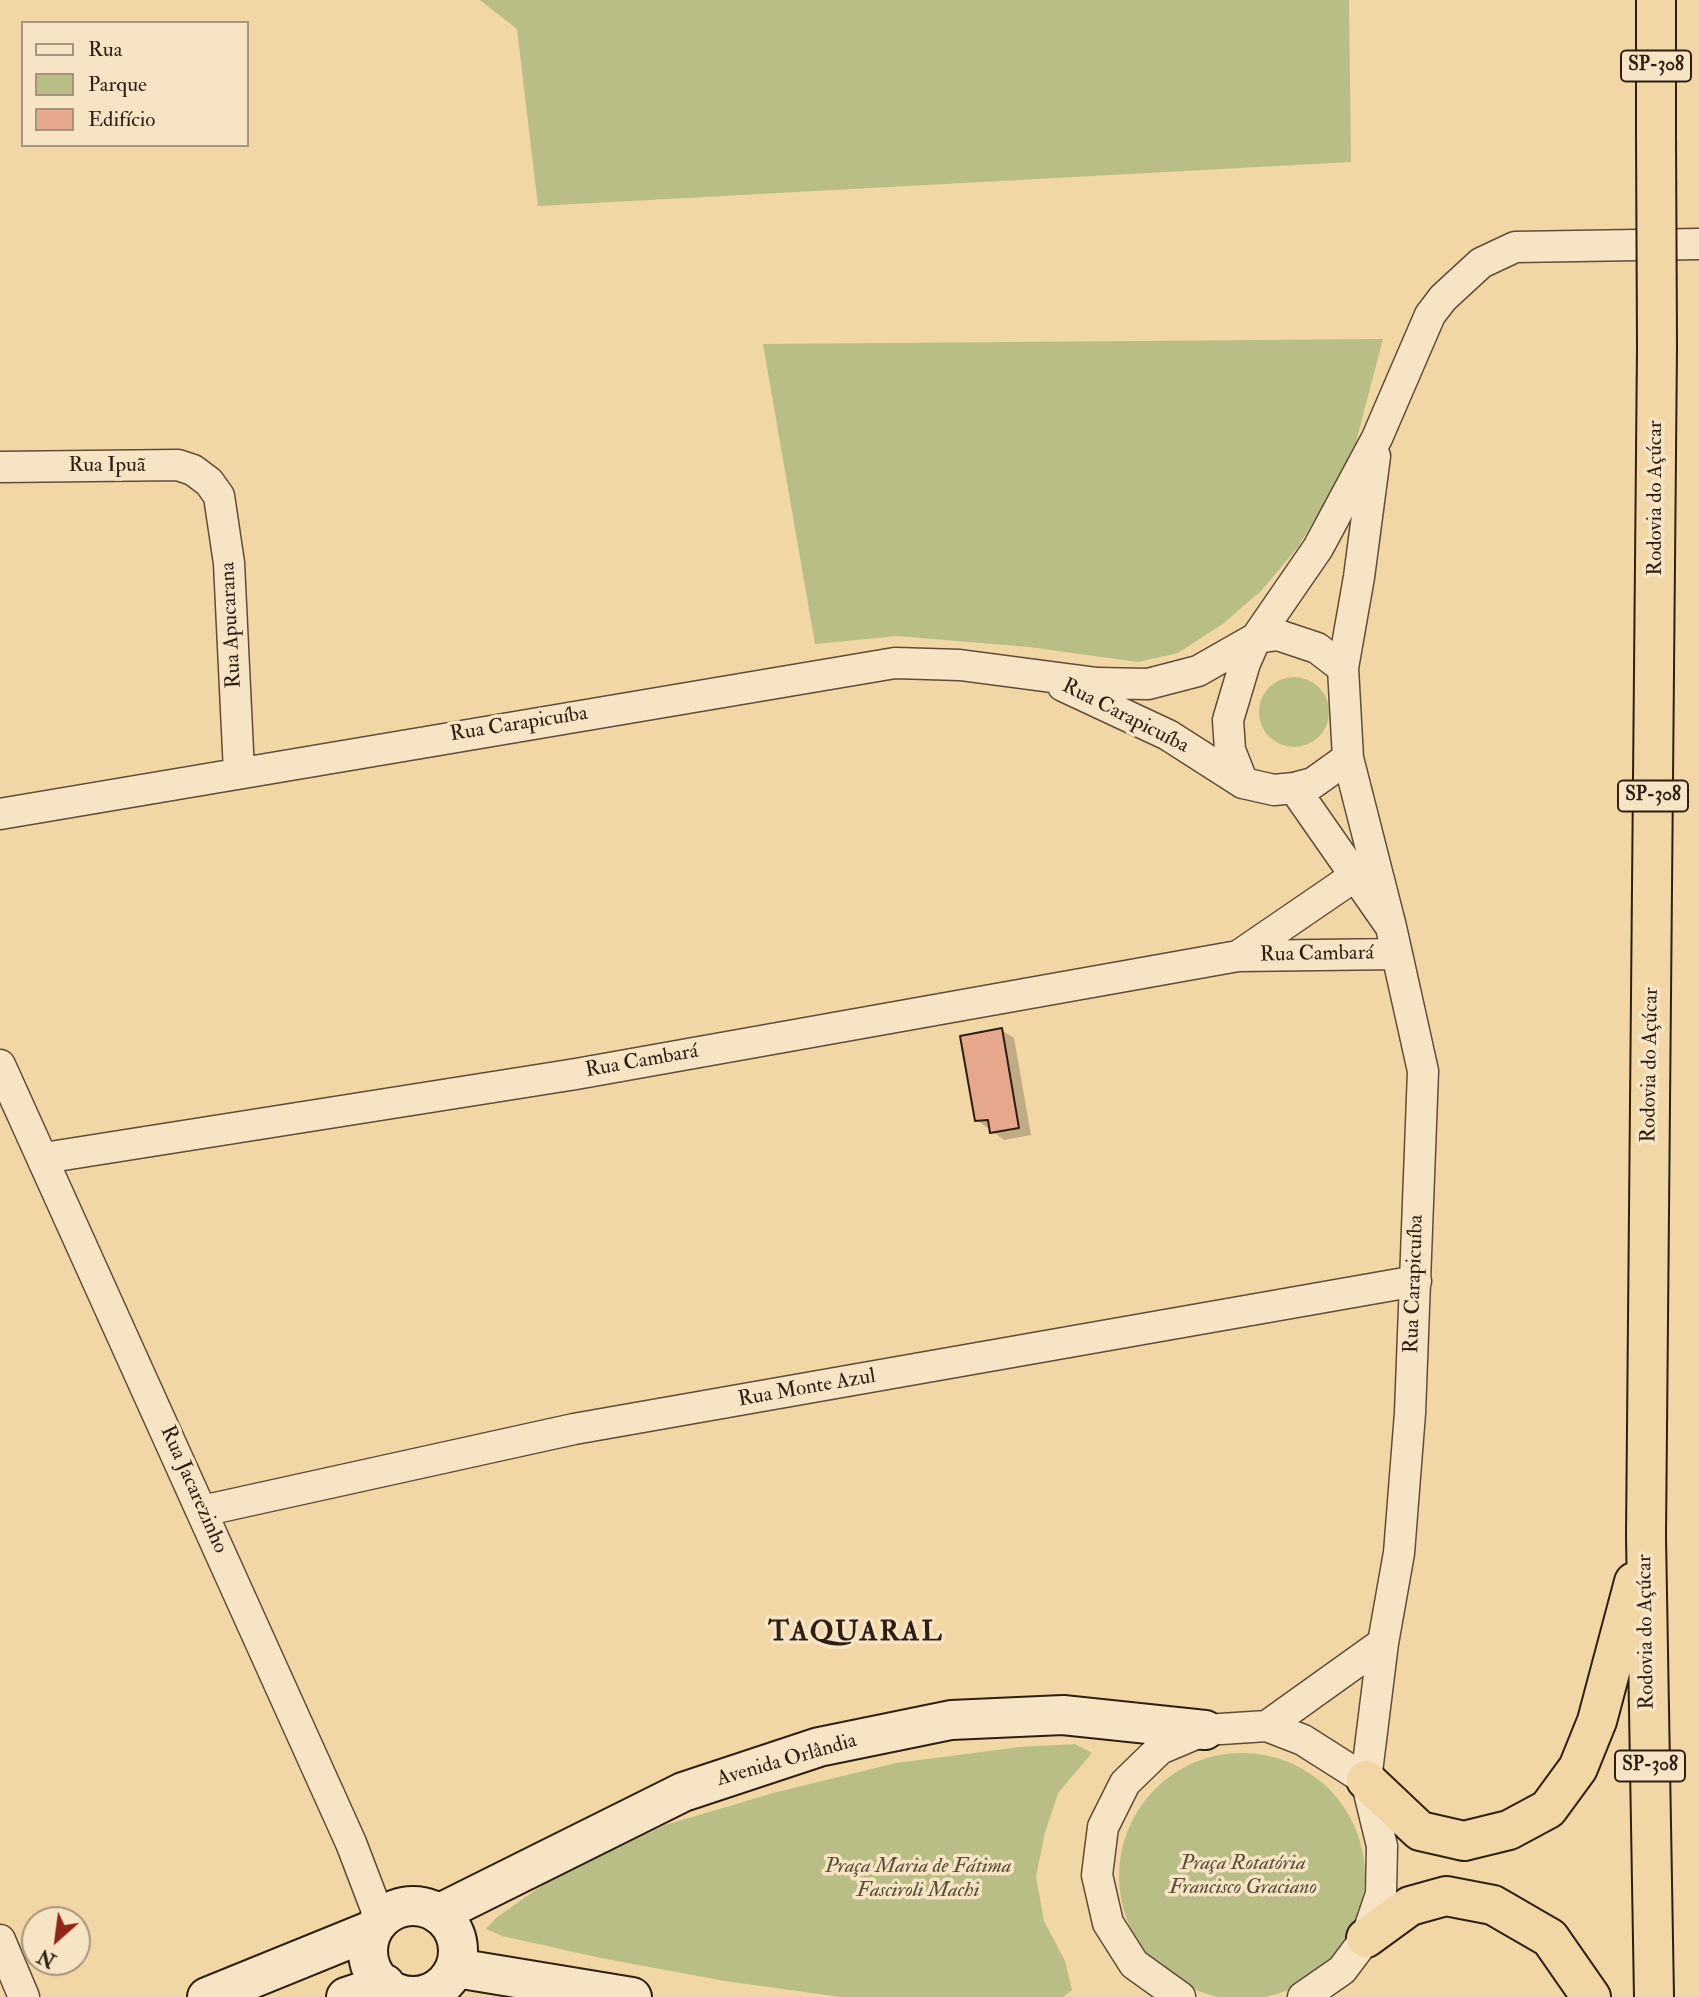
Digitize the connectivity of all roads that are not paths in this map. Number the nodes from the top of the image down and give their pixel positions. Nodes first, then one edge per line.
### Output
1 (1656, 0) edge
2 (1699, 244) edge
3 (1377, 438) junction
4 (0, 467) edge
5 (209, 482) joint
6 (1256, 638) junction
7 (1343, 667) junction
8 (1041, 676) junction
9 (1348, 758) junction
10 (239, 772) junction
11 (1243, 783) junction
12 (1294, 788) junction
13 (0, 814) edge
14 (1356, 876) junction
15 (1394, 941) junction
16 (1238, 957) junction
17 (0, 1065) edge
18 (44, 1158) junction
19 (1416, 1281) junction
20 (202, 1511) junction
21 (1646, 1536) junction
22 (1383, 1643) junction
23 (1267, 1726) junction
24 (1205, 1730) junction
25 (1366, 1780) junction
26 (438, 1914) junction
27 (376, 1924) junction
28 (1366, 1938) junction
29 (0, 1940) edge
30 (456, 1968) junction
31 (1344, 1983) edge
32 (400, 1992) edge
33 (24, 1997) edge
34 (207, 1997) edge
35 (346, 1997) edge
36 (632, 1997) edge
37 (1180, 1997) edge
38 (1303, 1997) edge
39 (1591, 1997) edge
40 (1654, 1997) edge

1 - 21 highway, Rodovia do Açúcar / SP-308, bridge
2 - 3 street
3 - 6 street
3 - 7 street, Rua Carapicuíba
4 - 5 street, Rua Ipuã
5 - 10 street, Rua Apucarana
6 - 7 street
6 - 8 street, Rua Carapicuíba
6 - 11 street
7 - 9 street, Rua Carapicuíba
8 - 10 street, Rua Carapicuíba
8 - 11 street, Rua Carapicuíba
9 - 12 street, Rua Carapicuíba
9 - 15 street, Rua Carapicuíba
10 - 13 street, Rua Carapicuíba
11 - 12 street, Rua Carapicuíba
12 - 14 street, Rua Carapicuíba
14 - 15 street, Rua Carapicuíba
14 - 16 street, Rua Cambará
15 - 16 street, Rua Cambará
15 - 19 street, Rua Carapicuíba
16 - 18 street, Rua Cambará
17 - 18 street, Rua Jacarezinho
18 - 20 street, Rua Jacarezinho
19 - 20 street, Rua Monte Azul
19 - 22 street, Rua Carapicuíba
20 - 27 street, Rua Jacarezinho
21 - 25 highway
21 - 40 highway, Rodovia do Açúcar / SP-308
22 - 23 street
22 - 25 street, Rua Carapicuíba
23 - 24 street
23 - 25 street
24 - 26 street, Avenida Orlândia
24 - 37 street
25 - 28 street
26 - 27 street
26 - 30 street
27 - 32 street
27 - 34 street
28 - 31 street
28 - 39 highway
29 - 33 street
30 - 32 street
30 - 36 street
31 - 38 street
32 - 35 street

